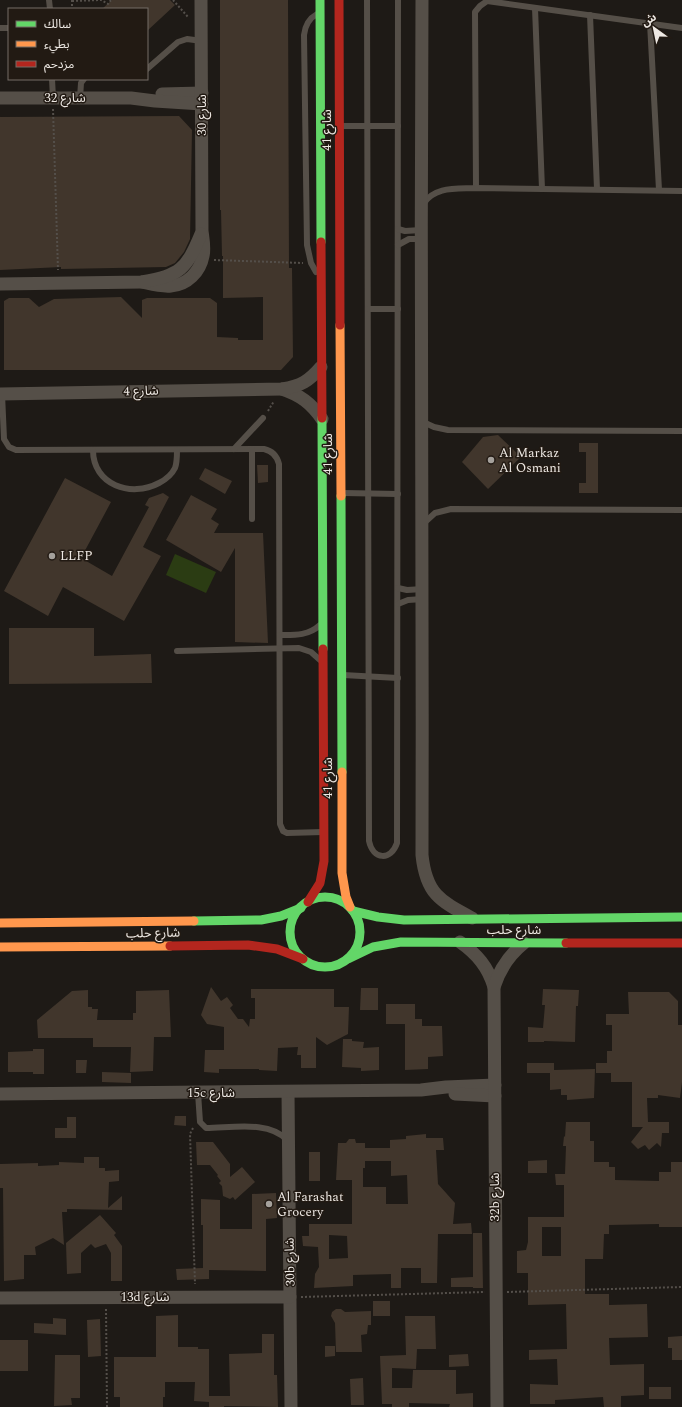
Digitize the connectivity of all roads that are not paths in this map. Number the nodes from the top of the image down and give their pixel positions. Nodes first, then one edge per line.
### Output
1 (202, 0) edge
2 (320, 0) edge
3 (339, 0) edge
4 (367, 0) edge
5 (398, 0) edge
6 (422, 0) edge
7 (535, 8) junction
8 (320, 13) junction
9 (590, 15) junction
10 (650, 24) junction
11 (682, 28) edge
12 (202, 41) junction
13 (148, 68) edge
14 (52, 80) edge
15 (83, 80) edge
16 (0, 98) edge
17 (53, 98) junction
18 (80, 98) junction
19 (202, 98) junction
20 (340, 126) junction
21 (367, 126) junction
22 (398, 126) junction
23 (476, 188) junction
24 (542, 189) junction
25 (597, 190) junction
26 (659, 190) junction
27 (682, 190) edge
28 (421, 207) junction
29 (398, 229) junction
30 (202, 231) junction
31 (421, 234) junction
32 (398, 244) junction
33 (321, 278) junction
34 (142, 282) junction
35 (0, 284) edge
36 (368, 309) junction
37 (398, 309) junction
38 (321, 367) junction
39 (282, 389) junction
40 (1, 394) edge
41 (263, 418) road end
42 (322, 419) junction
43 (422, 421) junction
44 (682, 431) edge
45 (252, 449) junction
46 (93, 450) junction
47 (177, 450) junction
48 (234, 450) junction
49 (341, 492) junction
50 (368, 493) junction
51 (398, 494) junction
52 (682, 510) edge
53 (252, 519) dead end
54 (423, 524) junction
55 (398, 588) junction
56 (423, 594) junction
57 (398, 604) junction
58 (323, 621) junction
59 (280, 635) junction
60 (280, 648) junction
61 (178, 650) dead end
62 (323, 667) junction
63 (341, 675) junction
64 (369, 677) junction
65 (398, 678) junction
66 (324, 832) junction
67 (308, 902) junction
68 (301, 908) junction
69 (351, 909) junction
70 (682, 917) edge
71 (476, 920) junction
72 (0, 923) edge
73 (460, 942) junction
74 (524, 942) junction
75 (680, 944) edge
76 (0, 947) edge
77 (304, 959) junction
78 (348, 959) junction
79 (494, 987) junction
80 (495, 1091) junction
81 (288, 1092) junction
82 (198, 1093) junction
83 (0, 1094) edge
84 (288, 1142) junction
85 (290, 1297) junction
86 (0, 1298) edge
87 (291, 1407) edge
88 (497, 1407) edge

1 - 12 street, شارع 30
2 - 8 street, شارع 41
3 - 20 street, شارع 41
4 - 21 lane
5 - 22 lane
6 - 28 street
7 - 9 lane
7 - 23 lane
7 - 24 lane
8 - 33 street, شارع 41
8 - 33 lane
9 - 10 lane
9 - 25 lane
10 - 11 lane
10 - 26 lane
12 - 13 lane
12 - 19 street, شارع 30
14 - 17 lane
15 - 18 lane
16 - 17 street, شارع 32
17 - 18 street, شارع 32
18 - 19 street, شارع 32
19 - 30 street, شارع 30
20 - 21 lane
20 - 49 street, شارع 41
21 - 22 lane
21 - 36 lane
22 - 29 lane
23 - 24 lane
23 - 28 lane
24 - 25 lane
25 - 26 lane
26 - 27 lane
28 - 31 street
29 - 31 lane
29 - 32 lane
30 - 34 street, شارع 30
30 - 34 street, شارع 30
31 - 32 lane
31 - 43 street
32 - 37 lane
33 - 38 street, شارع 41
34 - 35 street, شارع 30
36 - 37 lane
36 - 50 lane
37 - 51 lane
38 - 39 street, شارع 4
38 - 42 street, شارع 41
39 - 40 street, شارع 4
39 - 42 street, شارع 4
40 - 46 lane
41 - 48 lane
42 - 58 street, شارع 41
43 - 44 lane
43 - 54 street
45 - 48 lane
45 - 53 lane
45 - 59 lane
46 - 47 lane
46 - 47 lane
47 - 48 lane
49 - 50 lane
49 - 63 street, شارع 41
50 - 51 lane
50 - 64 lane
51 - 55 lane
52 - 54 lane
54 - 56 street
55 - 56 lane
55 - 57 lane
56 - 57 lane
56 - 71 street
57 - 65 lane
58 - 59 lane
58 - 62 street, شارع 41
59 - 60 lane
60 - 61 lane
60 - 62 lane
60 - 66 lane
62 - 66 street, شارع 41
63 - 64 lane
63 - 69 street, شارع 41
64 - 65 lane
64 - 65 lane
66 - 67 street, شارع 41
67 - 68 street
67 - 69 street
68 - 72 street, شارع حلب
68 - 77 street
69 - 71 street, شارع حلب
69 - 78 street
70 - 71 street, شارع حلب
73 - 74 street, شارع حلب
73 - 78 street, شارع حلب
73 - 79 street, 32b شارع
74 - 75 street, شارع حلب
74 - 79 street, 32b شارع
76 - 77 street, شارع حلب
77 - 78 street
79 - 80 street, 32b شارع
80 - 81 street, 15c شارع
80 - 88 street, 32b شارع
81 - 82 street, 15c شارع
81 - 84 street, 30b شارع
82 - 83 street, 15c شارع
82 - 84 lane
84 - 85 street, 30b شارع
85 - 86 street, 13d شارع
85 - 87 street, 30b شارع

